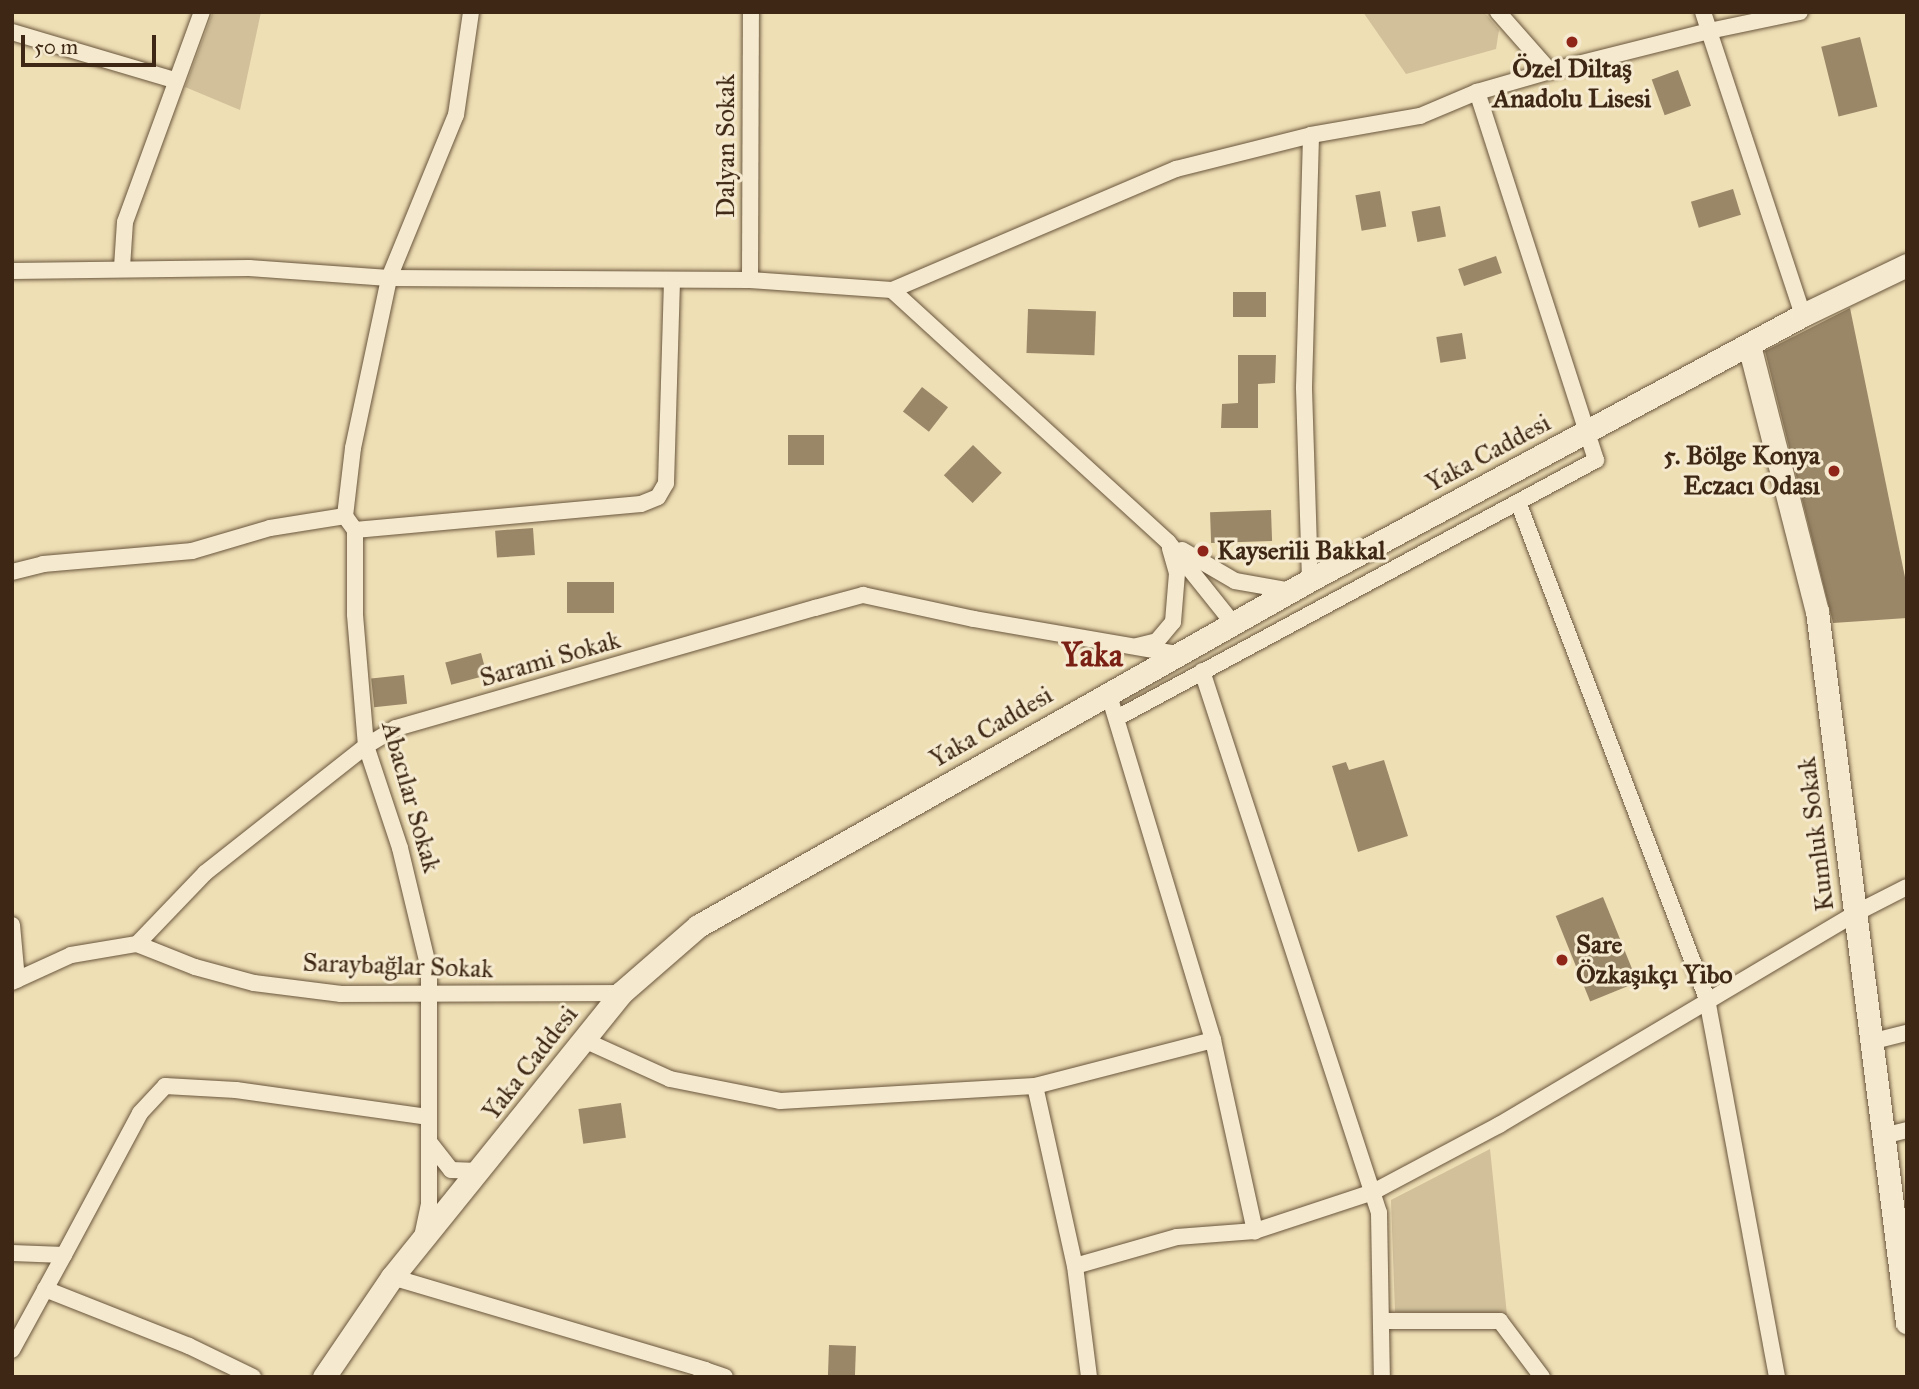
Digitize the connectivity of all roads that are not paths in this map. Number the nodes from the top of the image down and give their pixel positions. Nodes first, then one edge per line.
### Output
1 (202, 12) edge
2 (471, 12) edge
3 (751, 12) edge
4 (1498, 12) edge
5 (1703, 12) edge
6 (1800, 12) edge
7 (1709, 31) junction
8 (12, 32) edge
9 (1550, 71) junction
10 (174, 80) junction
11 (1477, 92) junction
12 (1311, 135) junction
13 (1907, 265) edge
14 (122, 267) junction
15 (12, 271) edge
16 (389, 278) junction
17 (750, 280) junction
18 (672, 282) junction
19 (892, 290) junction
20 (1803, 315) junction
21 (1749, 345) junction
22 (1587, 432) junction
23 (1518, 502) junction
24 (345, 516) junction
25 (355, 530) junction
26 (1168, 542) junction
27 (12, 572) edge
28 (1300, 586) junction
29 (1233, 623) junction
30 (1130, 649) junction
31 (1176, 654) junction
32 (1202, 671) junction
33 (1108, 692) junction
34 (1117, 718) junction
35 (366, 746) junction
36 (1907, 887) edge
37 (1854, 914) junction
38 (12, 925) edge
39 (137, 944) junction
40 (15, 981) edge
41 (621, 993) junction
42 (428, 995) junction
43 (1707, 999) junction
44 (1907, 1033) edge
45 (584, 1040) junction
46 (1213, 1040) junction
47 (1870, 1042) junction
48 (1035, 1086) junction
49 (429, 1117) junction
50 (1907, 1130) edge
51 (1883, 1136) junction
52 (429, 1142) junction
53 (479, 1171) junction
54 (1373, 1192) junction
55 (1255, 1231) junction
56 (419, 1249) junction
57 (12, 1253) edge
58 (64, 1255) junction
59 (1075, 1266) junction
60 (392, 1277) junction
61 (45, 1289) junction
62 (1382, 1321) junction
63 (1907, 1322) edge
64 (12, 1350) edge
65 (703, 1373) edge
66 (253, 1377) edge
67 (324, 1377) edge
68 (725, 1377) edge
69 (1089, 1377) edge
70 (1382, 1377) edge
71 (1542, 1377) edge
72 (1777, 1377) edge

1 - 10 street
2 - 16 street
3 - 17 street, Dalyan Sokak
4 - 9 street
5 - 7 street
6 - 7 street
7 - 9 street
7 - 20 street
8 - 10 street
9 - 11 street
10 - 14 street
11 - 12 street
11 - 22 street
12 - 19 street
12 - 28 street
13 - 20 street, Yaka Caddesi
14 - 15 street
14 - 16 street
16 - 18 street
16 - 24 street
17 - 18 street
17 - 19 street
18 - 25 street
19 - 26 street
20 - 21 street, Yaka Caddesi
21 - 22 street, Yaka Caddesi
21 - 37 street, Kumluk Sokak
22 - 23 street
22 - 28 street, Yaka Caddesi
23 - 32 street
23 - 43 street
24 - 25 street
24 - 27 street
25 - 35 street, Abacılar Sokak
26 - 28 street
26 - 29 street
26 - 30 street
28 - 29 street, Yaka Caddesi
29 - 31 street, Yaka Caddesi
30 - 31 street, Sarami Sokak
30 - 35 street, Sarami Sokak
31 - 33 street, Yaka Caddesi
32 - 34 street
32 - 54 street
33 - 34 street
33 - 41 street, Yaka Caddesi
34 - 46 street
35 - 39 street, Sarami Sokak
35 - 42 street, Abacılar Sokak
36 - 37 street
37 - 43 street
37 - 47 street, Kumluk Sokak
38 - 40 street
39 - 40 street
39 - 42 street, Saraybağlar Sokak
41 - 42 street, Saraybağlar Sokak
41 - 45 street, Yaka Caddesi
42 - 49 street, Abacılar Sokak
43 - 54 street
43 - 72 street
44 - 47 street
45 - 48 street
45 - 53 street, Yaka Caddesi
46 - 48 street
46 - 55 street
47 - 51 street, Kumluk Sokak
48 - 59 street
49 - 52 street, Abacılar Sokak
49 - 58 street
50 - 51 street
51 - 63 street, Kumluk Sokak
52 - 53 street
52 - 56 street, Abacılar Sokak
53 - 56 street, Yaka Caddesi
54 - 55 street
54 - 62 street
55 - 59 street
56 - 60 street, Yaka Caddesi
57 - 58 street
58 - 61 street
59 - 69 street
60 - 65 street
60 - 67 street, Yaka Caddesi
61 - 64 street
61 - 66 street
62 - 70 street
62 - 71 street
65 - 68 street

